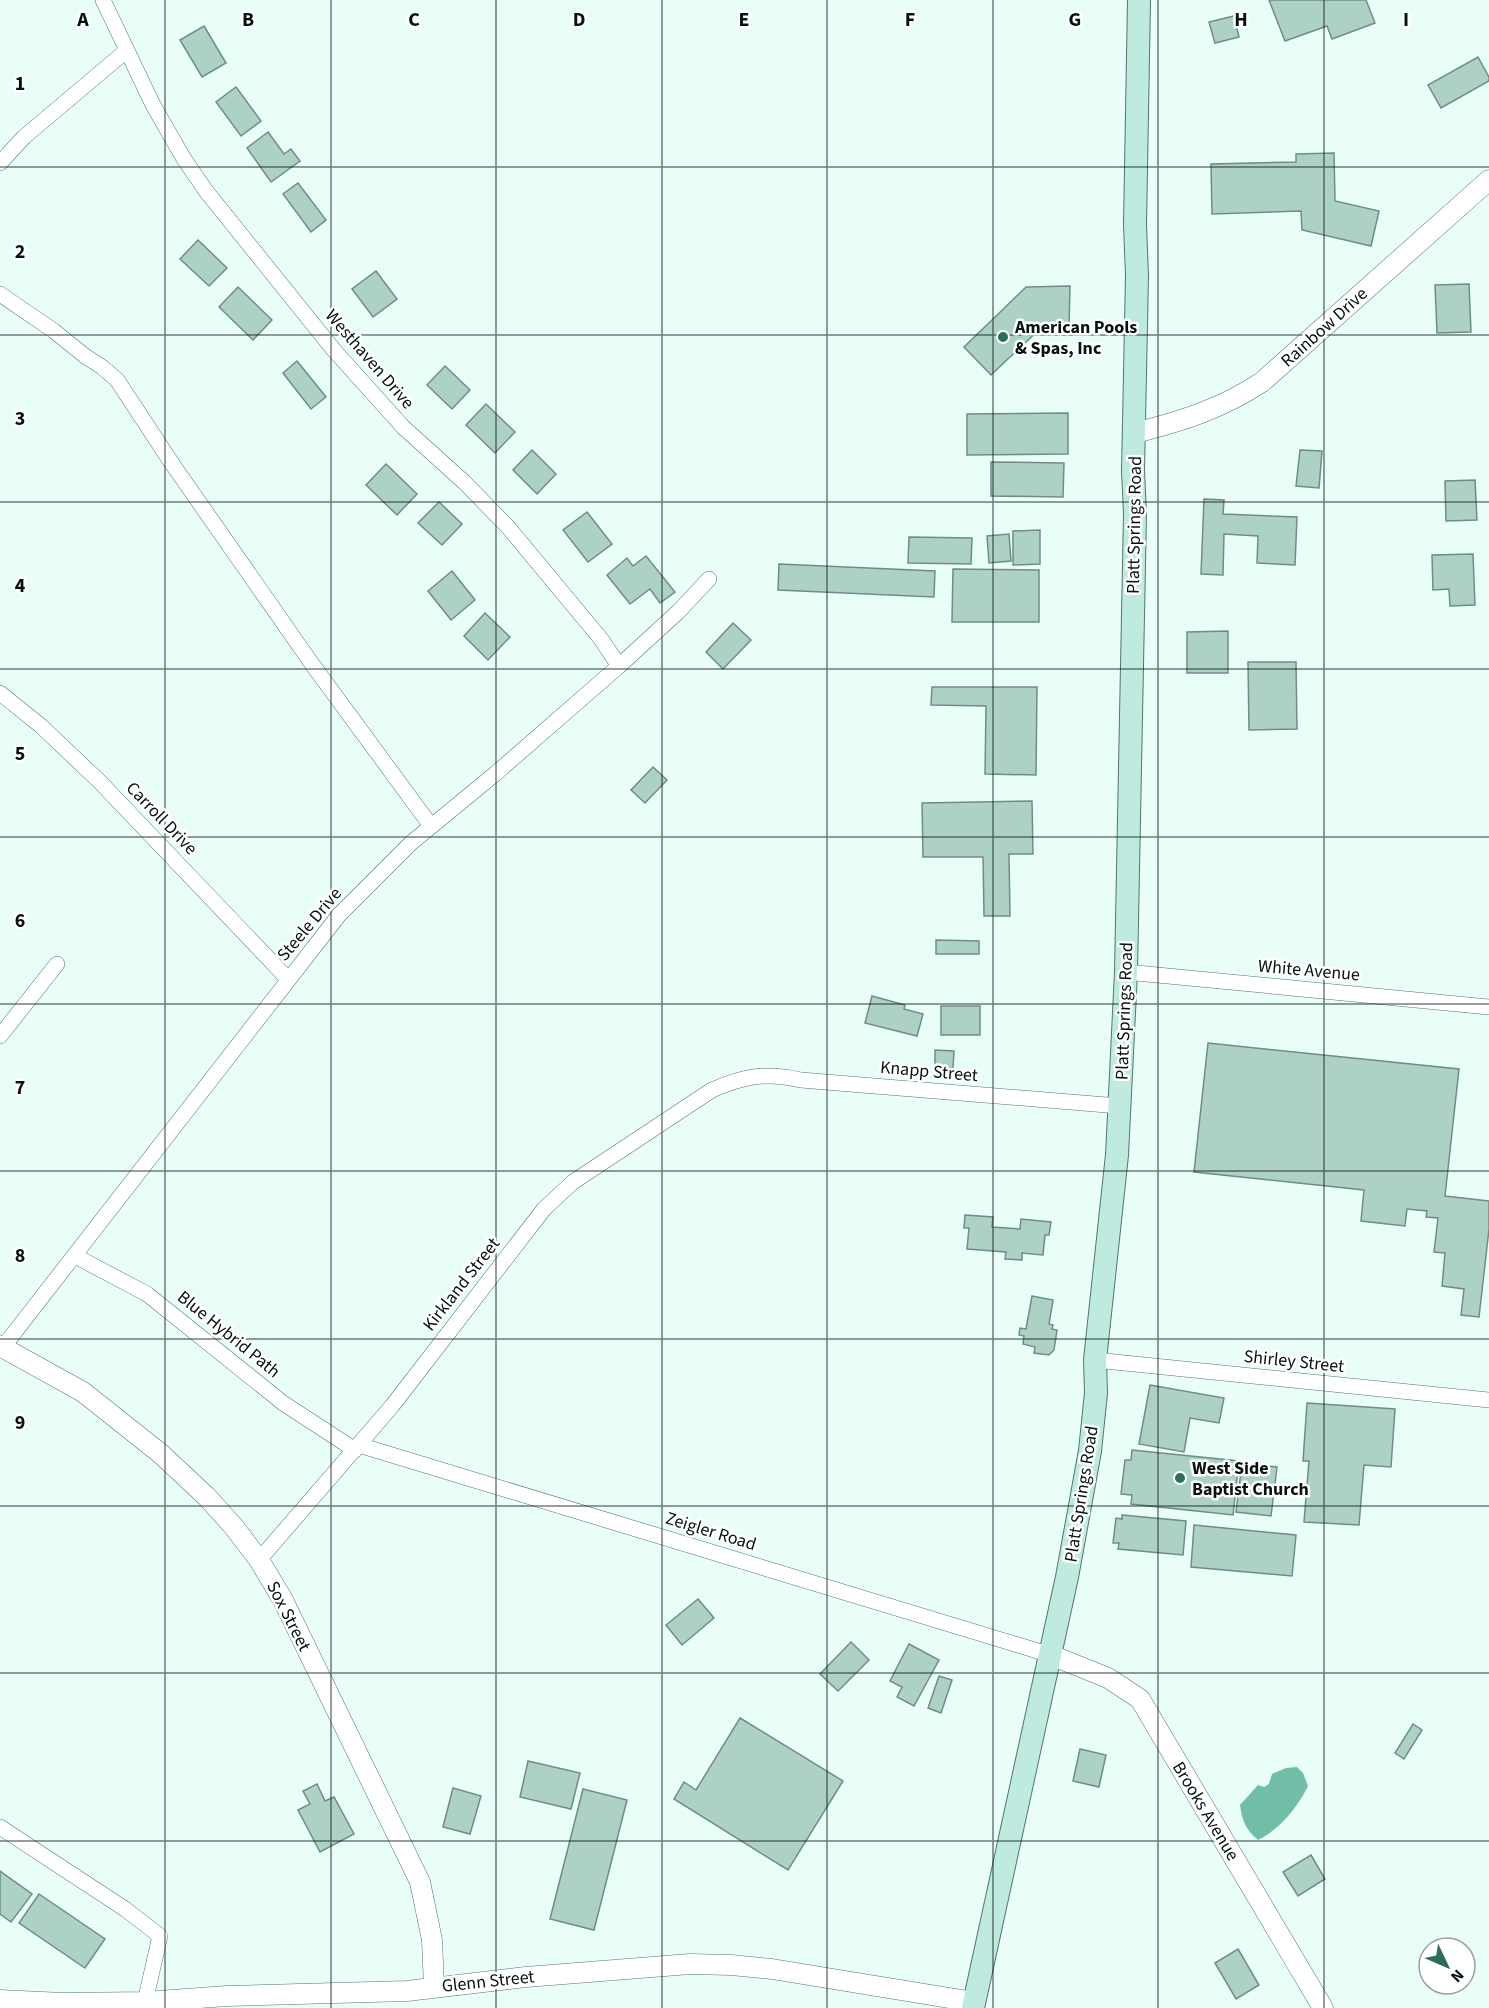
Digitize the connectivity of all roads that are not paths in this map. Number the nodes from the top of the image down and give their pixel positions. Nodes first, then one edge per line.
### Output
1 (104, 0) edge
2 (1139, 0) edge
3 (126, 51) junction
4 (0, 163) edge
5 (1489, 180) edge
6 (0, 294) edge
7 (1135, 432) junction
8 (709, 579) dead end
9 (619, 666) junction
10 (0, 693) edge
11 (431, 826) junction
12 (57, 964) dead end
13 (1126, 972) junction
14 (288, 979) junction
15 (1489, 1006) edge
16 (0, 1036) edge
17 (735, 1080) joint
18 (1119, 1106) junction
19 (75, 1256) junction
20 (1, 1348) edge
21 (1095, 1360) junction
22 (1489, 1400) edge
23 (357, 1447) junction
24 (260, 1560) junction
25 (1051, 1655) junction
26 (0, 1827) edge
27 (434, 1987) junction
28 (0, 2000) edge
29 (145, 2002) junction
30 (974, 2005) edge
31 (1323, 2008) edge

1 - 3 street, Westhaven Drive
2 - 7 main road, Platt Springs Road
3 - 4 street
3 - 9 street, Westhaven Drive
5 - 7 street, Rainbow Drive
6 - 11 street
7 - 13 main road, Platt Springs Road
8 - 9 street, Steele Drive
9 - 11 street, Steele Drive
10 - 14 street, Carroll Drive
11 - 14 street, Steele Drive
12 - 16 street
13 - 15 street, White Avenue
13 - 18 main road, Platt Springs Road
14 - 19 street, Steele Drive
17 - 18 street, Knapp Street
17 - 23 street, Kirkland Street
18 - 21 main road, Platt Springs Road
19 - 20 street, Steele Drive
19 - 23 street, Blue Hybrid Path
20 - 24 street, Sox Street
21 - 22 street, Shirley Street
21 - 25 main road, Platt Springs Road
23 - 24 street, Kirkland Street
23 - 25 street, Zeigler Road
24 - 27 street, Sox Street
25 - 30 main road, Platt Springs Road
25 - 31 street, Brooks Avenue
26 - 29 street
27 - 29 street, Glenn Street
27 - 30 street, Glenn Street
28 - 29 street, Glenn Street

